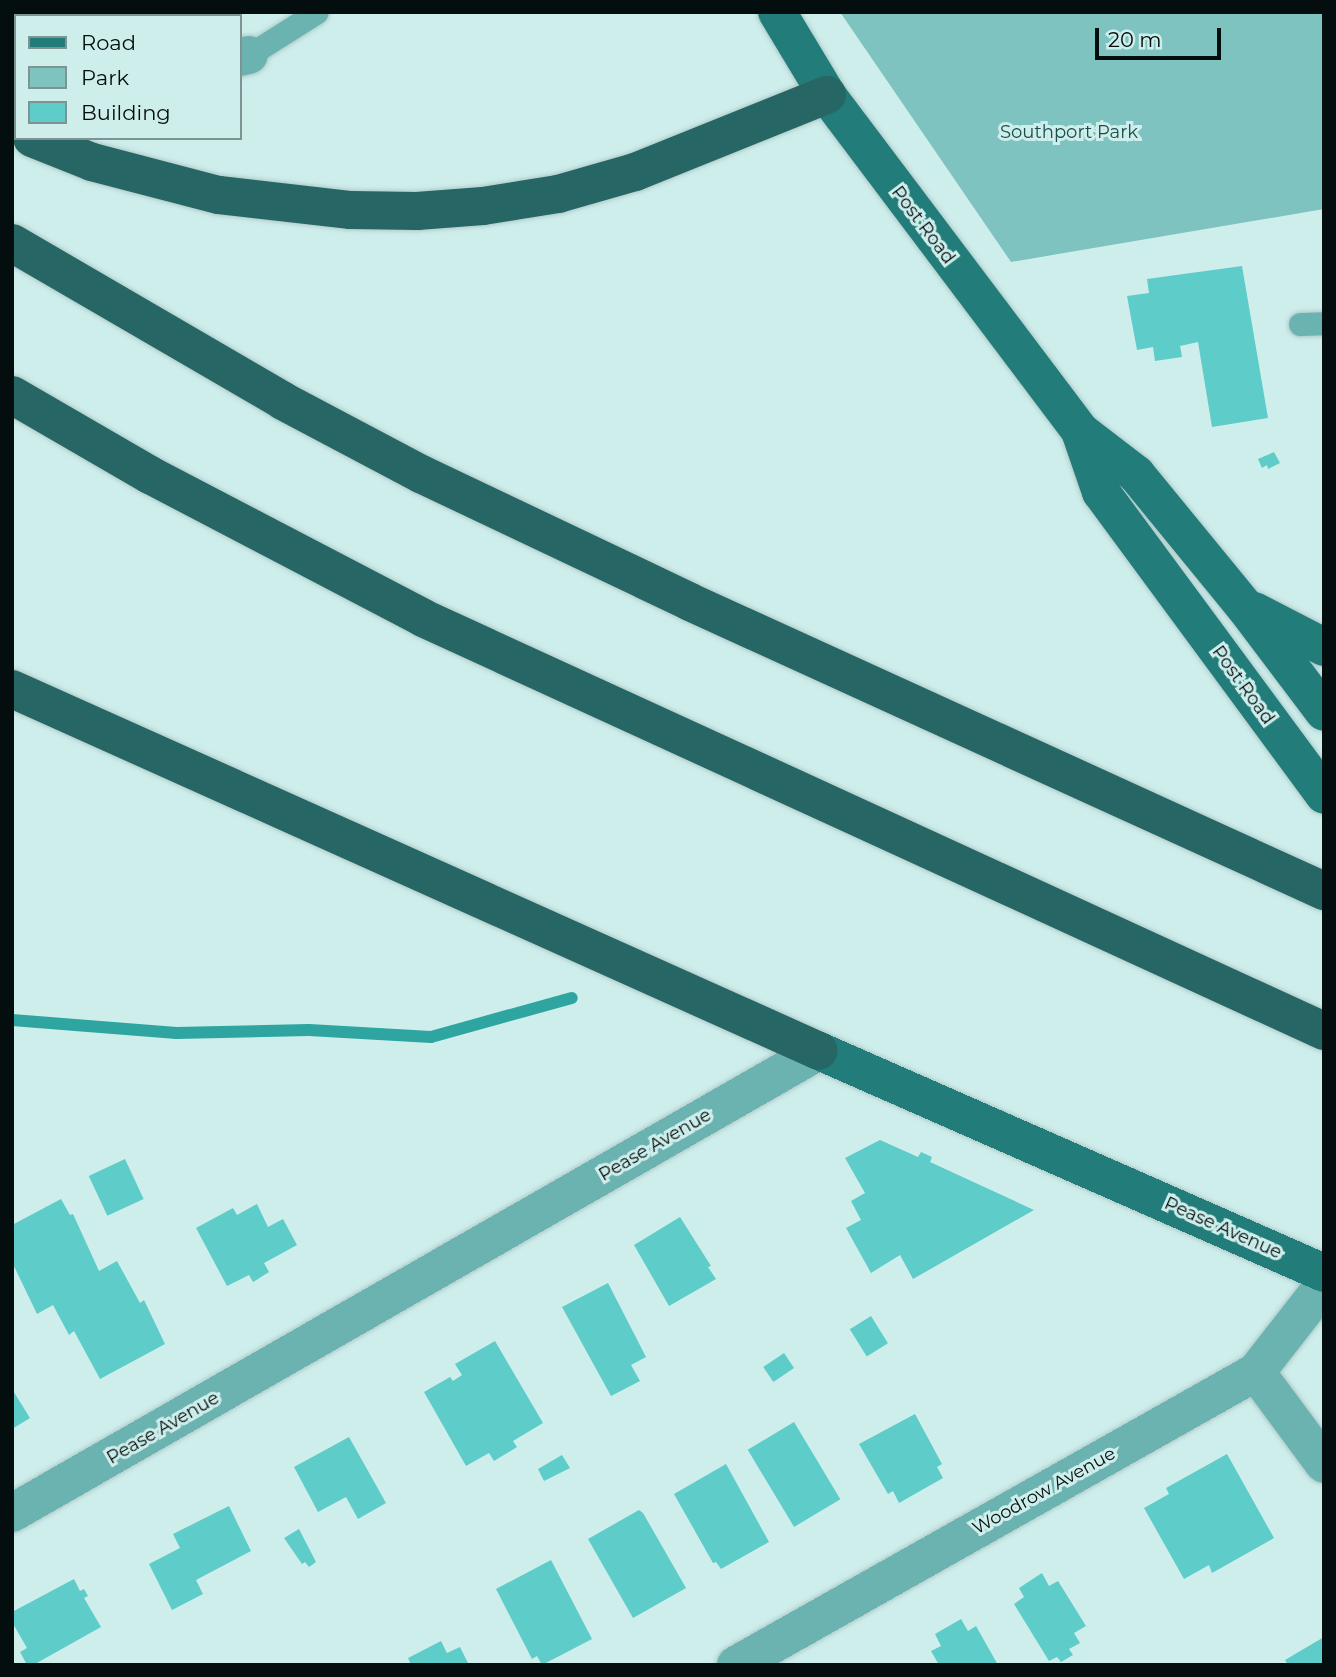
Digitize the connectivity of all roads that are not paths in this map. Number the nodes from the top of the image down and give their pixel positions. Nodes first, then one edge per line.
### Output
1 (317, 12) edge
2 (777, 12) edge
3 (244, 56) edge
4 (827, 95) junction
5 (37, 140) edge
6 (12, 243) edge
7 (1324, 323) edge
8 (1300, 324) dead end
9 (12, 396) edge
10 (1080, 431) junction
11 (1245, 607) junction
12 (1324, 647) edge
13 (12, 689) edge
14 (1324, 712) edge
15 (1324, 795) edge
16 (1322, 890) edge
17 (1324, 1031) edge
18 (819, 1051) junction
19 (1324, 1273) edge
20 (1324, 1285) edge
21 (1256, 1372) junction
22 (1324, 1464) edge
23 (12, 1513) edge
24 (736, 1665) edge

1 - 3 lane
2 - 4 main road, Post Road
4 - 5 highway
4 - 10 main road, Post Road
6 - 16 highway
7 - 8 lane
9 - 17 highway
10 - 11 main road, Post Road
10 - 15 main road, Post Road
11 - 12 main road
11 - 14 main road, Post Road
13 - 18 highway
18 - 19 main road, Pease Avenue
18 - 23 street, Pease Avenue
20 - 21 street, Woodrow Avenue
21 - 22 street
21 - 24 street, Woodrow Avenue

